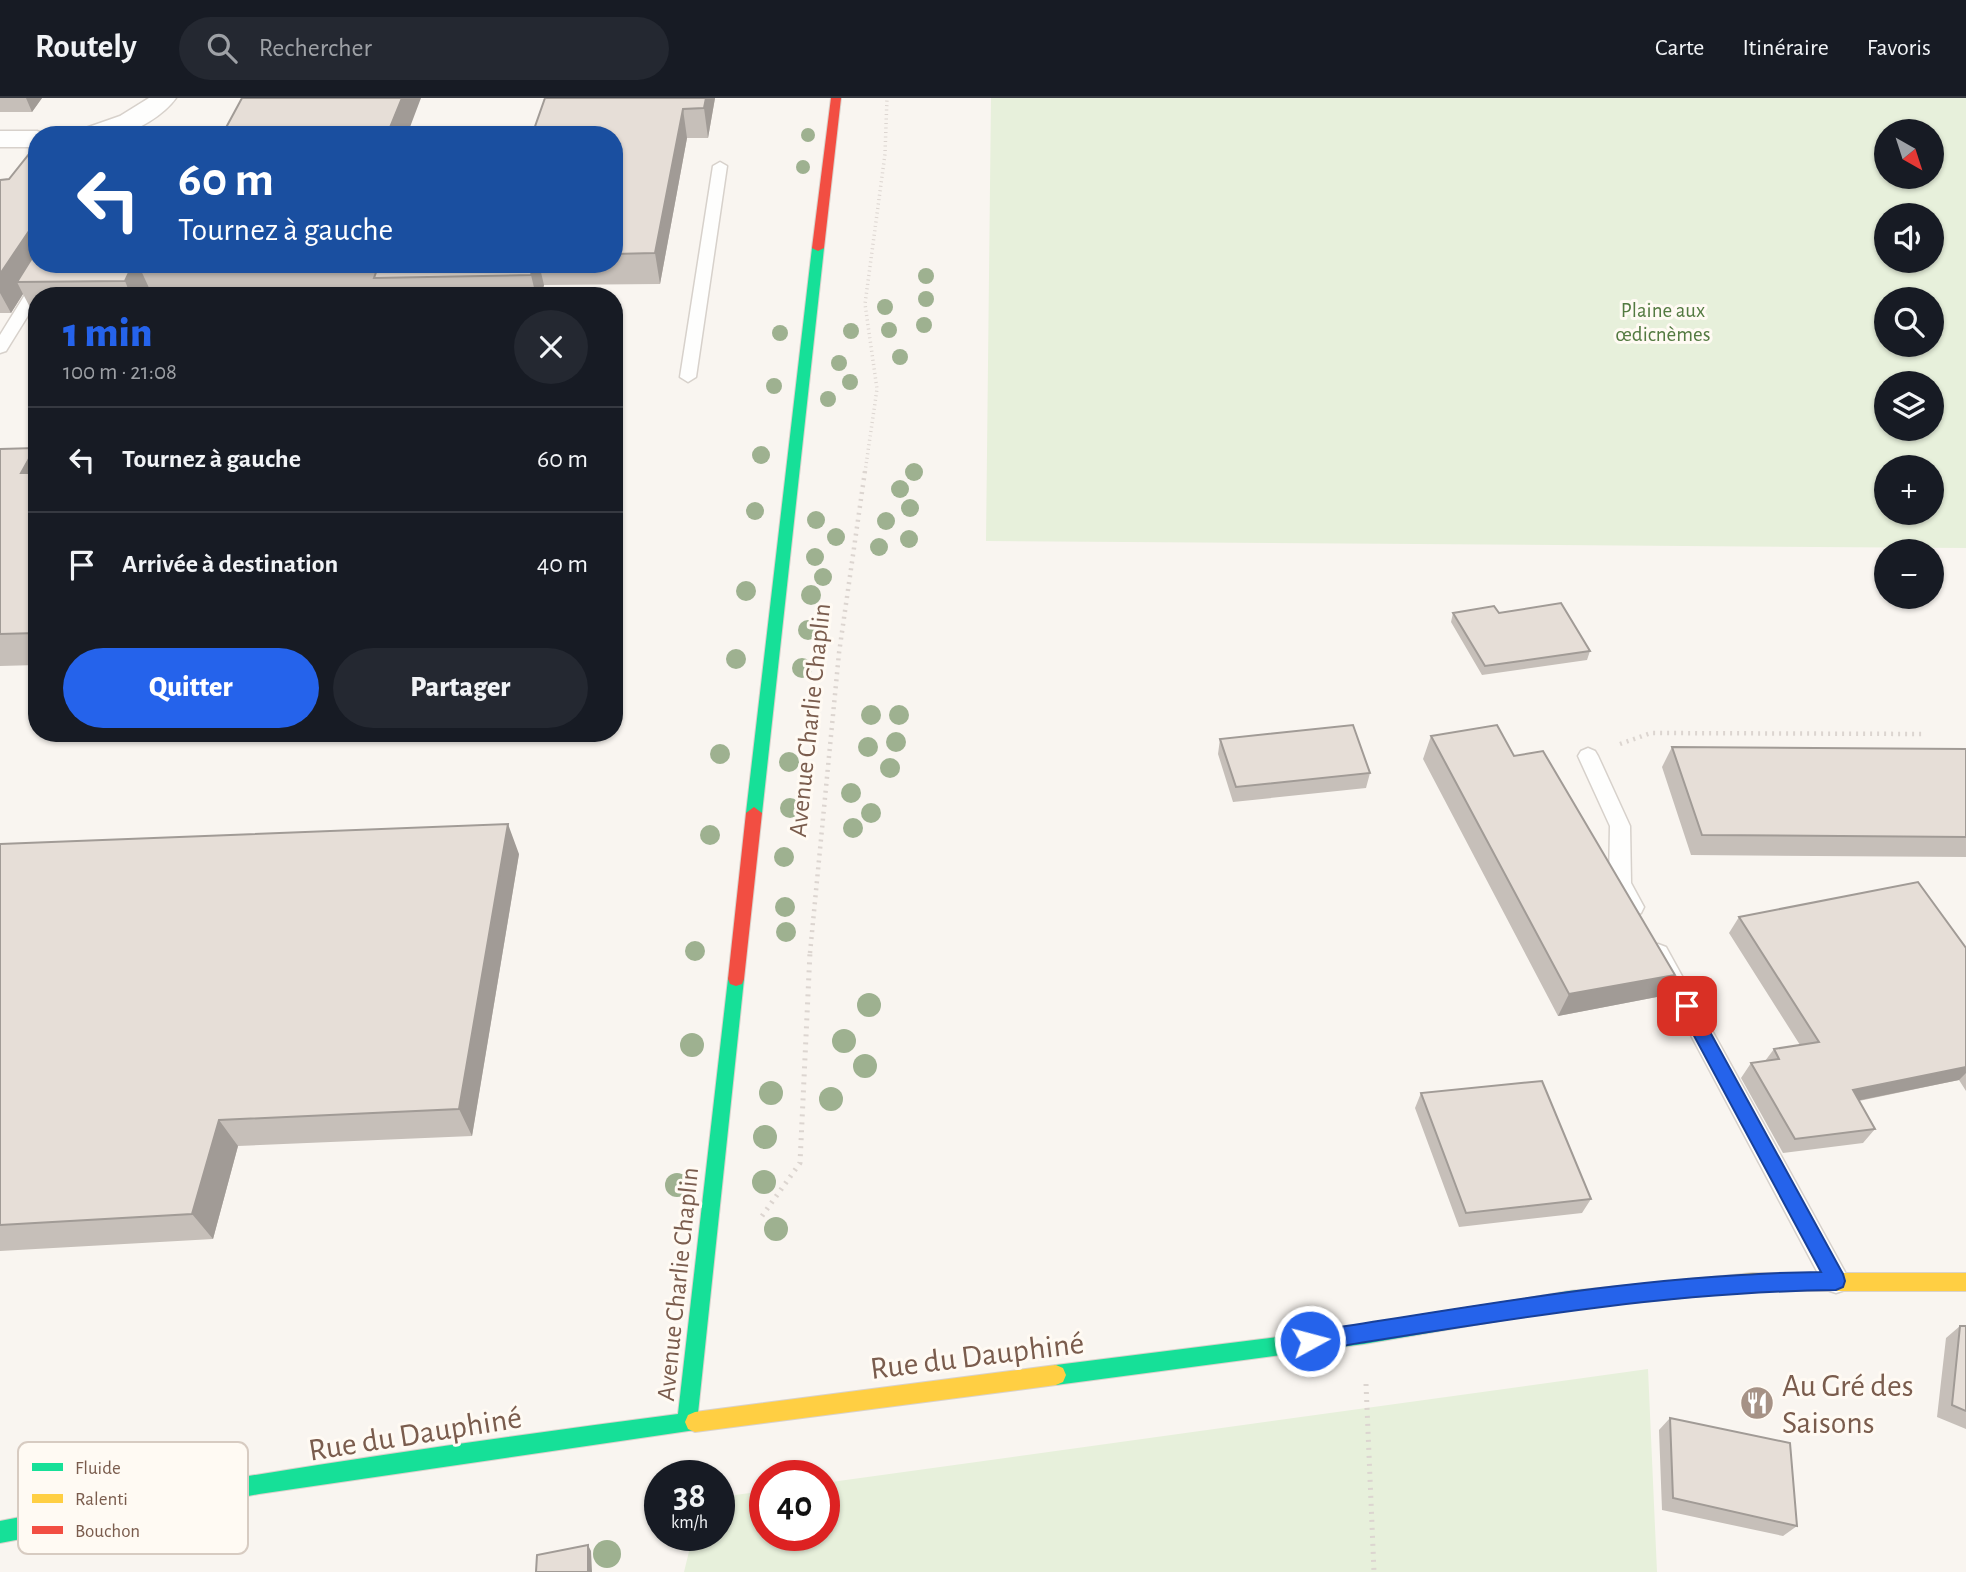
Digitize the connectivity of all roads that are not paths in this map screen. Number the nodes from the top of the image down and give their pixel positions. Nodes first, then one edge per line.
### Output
1 (164, 98) edge
2 (836, 98) edge
3 (129, 126) edge
4 (0, 139) edge
5 (28, 139) edge
6 (720, 166) dead end
7 (28, 303) edge
8 (0, 348) edge
9 (688, 377) dead end
10 (1588, 756) road end
11 (1836, 1281) junction
12 (1966, 1282) edge
13 (687, 1421) junction
14 (248, 1487) edge
15 (18, 1528) edge
16 (0, 1532) edge

1 - 3 street
2 - 13 street, Avenue Charlie Chaplin
4 - 5 street
6 - 9 lane
7 - 8 lane
10 - 11 lane
11 - 12 street, Rue du Dauphiné
11 - 13 street, Rue du Dauphiné
13 - 14 street, Rue du Dauphiné
15 - 16 street, Rue du Dauphiné

